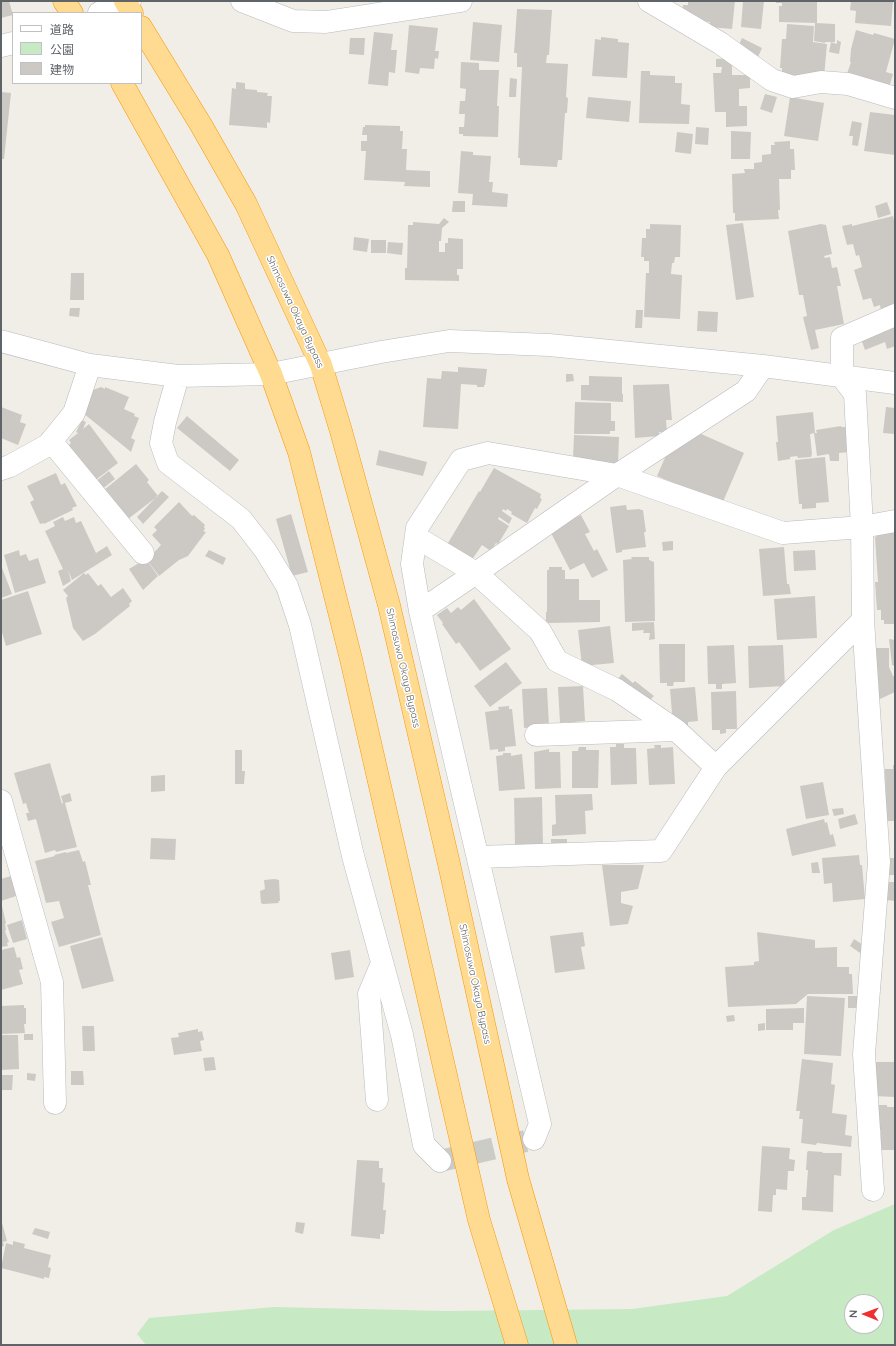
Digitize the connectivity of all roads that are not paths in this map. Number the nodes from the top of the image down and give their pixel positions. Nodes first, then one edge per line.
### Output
1 (64, 1) edge
2 (242, 1) edge
3 (461, 1) edge
4 (649, 1) edge
5 (128, 4) edge
6 (71, 12) edge
7 (102, 12) edge
8 (142, 29) edge
9 (12, 43) edge
10 (1, 46) edge
11 (123, 84) edge
12 (895, 98) edge
13 (895, 315) edge
14 (1, 341) edge
15 (90, 365) junction
16 (321, 365) junction
17 (763, 366) junction
18 (271, 374) junction
19 (178, 376) junction
20 (842, 377) junction
21 (895, 383) edge
22 (52, 441) junction
23 (1, 469) edge
24 (617, 475) junction
25 (895, 521) edge
26 (862, 527) junction
27 (416, 537) junction
28 (143, 553) dead end
29 (476, 573) junction
30 (420, 611) junction
31 (863, 620) junction
32 (676, 730) junction
33 (536, 735) dead end
34 (716, 767) junction
35 (1, 801) edge
36 (478, 857) junction
37 (382, 963) junction
38 (377, 1100) dead end
39 (55, 1103) dead end
40 (534, 1139) dead end
41 (440, 1161) dead end
42 (873, 1190) dead end
43 (517, 1345) edge
44 (566, 1345) edge

1 - 6 highway
2 - 3 street
4 - 12 street
5 - 7 street
8 - 16 highway, Shimosuwa Okaya Bypass
9 - 10 street
11 - 18 highway
13 - 20 street
14 - 15 street
15 - 19 street
15 - 22 street
16 - 17 street
16 - 18 street
16 - 44 highway, Shimosuwa Okaya Bypass
17 - 20 street
17 - 24 street
18 - 19 street
18 - 43 highway
19 - 37 street
20 - 21 street
20 - 26 street
22 - 23 street
22 - 28 street
24 - 26 street
24 - 27 street
24 - 29 street
25 - 26 street
26 - 31 street
27 - 29 street
27 - 30 street
29 - 30 street
29 - 32 street
30 - 36 street
31 - 34 street
31 - 42 street
32 - 33 street
32 - 34 street
34 - 36 street
35 - 39 street
36 - 40 street
37 - 38 street
37 - 41 street

